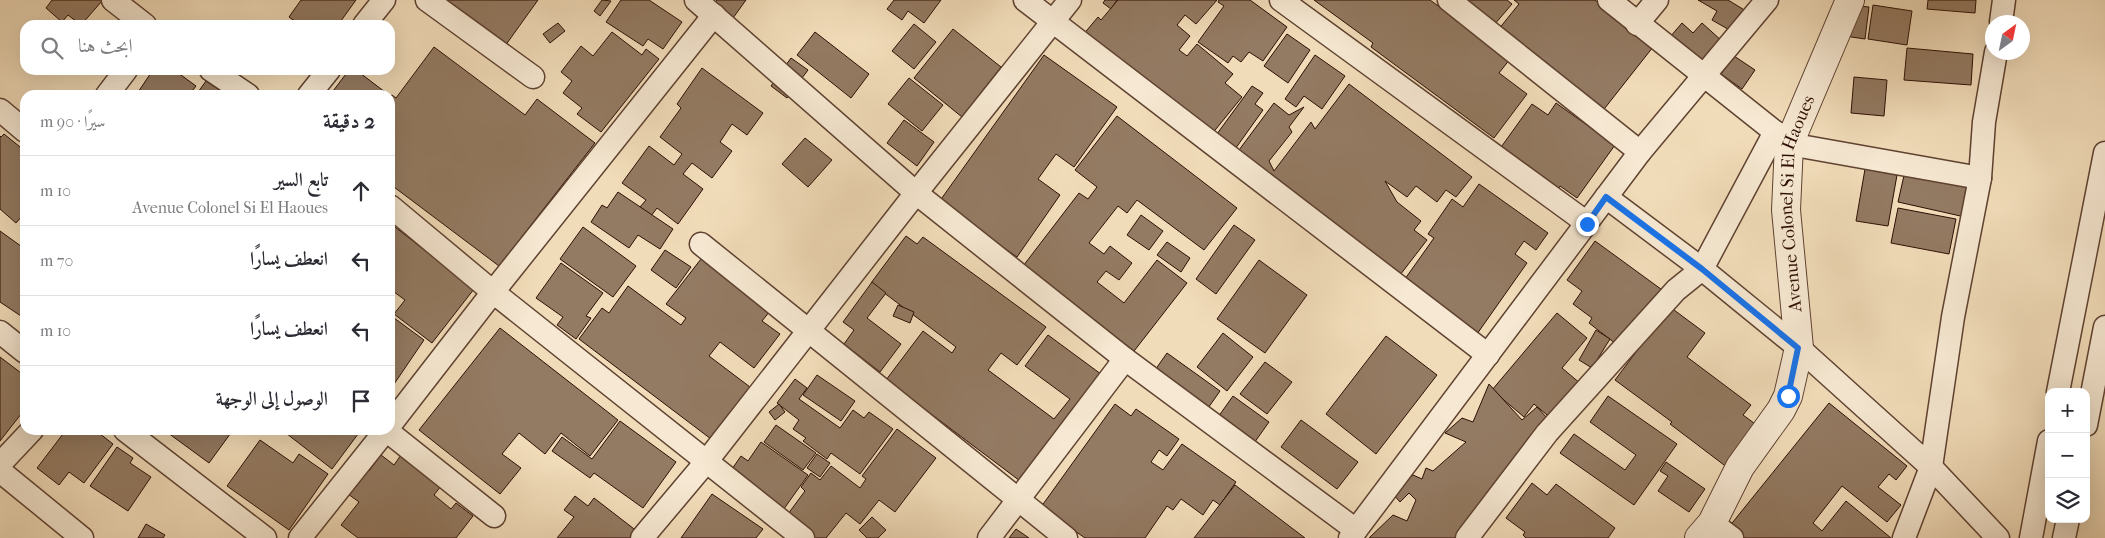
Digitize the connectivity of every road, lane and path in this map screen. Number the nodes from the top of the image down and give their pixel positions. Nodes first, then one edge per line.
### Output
1 (113, 0) edge
2 (384, 0) edge
3 (427, 0) edge
4 (696, 0) edge
5 (1025, 0) edge
6 (1070, 0) edge
7 (1281, 0) edge
8 (1449, 0) edge
9 (1609, 0) edge
10 (1657, 0) edge
11 (1767, 0) edge
12 (1850, 0) edge
13 (2004, 0) edge
14 (714, 15) junction
15 (2001, 15) edge
16 (139, 20) edge
17 (368, 20) edge
18 (1054, 22) junction
19 (1637, 24) junction
20 (1995, 60) edge
21 (122, 75) edge
22 (218, 75) edge
23 (325, 75) edge
24 (1702, 76) junction
25 (533, 77) dead end
26 (111, 90) edge
27 (241, 90) edge
28 (313, 90) edge
29 (0, 110) edge
30 (20, 127) edge
31 (1785, 139) junction
32 (1640, 152) junction
33 (2105, 154) edge
34 (1980, 178) junction
35 (916, 193) junction
36 (1606, 197) junction
37 (395, 210) edge
38 (1587, 224) junction
39 (701, 244) dead end
40 (1702, 269) junction
41 (493, 292) junction
42 (2105, 327) edge
43 (808, 331) junction
44 (0, 332) edge
45 (20, 348) edge
46 (1798, 348) junction
47 (1488, 355) junction
48 (1126, 359) junction
49 (2059, 388) edge
50 (2090, 404) edge
51 (395, 419) edge
52 (27, 435) edge
53 (131, 435) edge
54 (382, 435) edge
55 (392, 435) edge
56 (706, 462) junction
57 (2045, 463) edge
58 (0, 464) edge
59 (1931, 467) junction
60 (0, 470) edge
61 (1018, 500) junction
62 (494, 516) dead end
63 (2067, 523) edge
64 (1714, 533) edge
65 (1353, 534) edge
66 (82, 538) edge
67 (265, 538) edge
68 (300, 538) edge
69 (642, 538) edge
70 (803, 538) edge
71 (989, 538) edge
72 (1066, 538) edge
73 (1467, 538) edge
74 (1904, 538) edge
75 (1998, 538) edge
76 (2031, 538) edge
77 (2064, 538) edge

1 - 16 street
2 - 17 street
3 - 25 street
4 - 14 street
5 - 18 street
6 - 18 street
7 - 38 street
8 - 32 street
9 - 19 street
10 - 19 street
11 - 24 street
12 - 31 street, Avenue Colonel Si El Haoues
13 - 15 street
14 - 35 street
14 - 41 street
18 - 35 street
18 - 47 street
19 - 24 street
20 - 34 street
21 - 26 street
22 - 27 street
23 - 28 street
24 - 31 street
24 - 32 street
29 - 30 street
31 - 34 street
31 - 40 street
31 - 46 street, Avenue Colonel Si El Haoues
32 - 36 street
33 - 49 street
34 - 59 street
35 - 43 street
35 - 48 street
36 - 38 street
36 - 40 street
37 - 41 street
38 - 47 street
39 - 43 street
40 - 46 street
40 - 73 street
41 - 51 street
41 - 56 street
42 - 50 street
43 - 56 street
43 - 61 street
44 - 45 street
46 - 59 street
46 - 64 street, Avenue Colonel Si El Haoues
47 - 65 street
48 - 61 street
48 - 65 street
52 - 58 street
53 - 67 street
54 - 68 street
55 - 62 street
56 - 69 street
56 - 70 street
57 - 76 street
59 - 74 street
59 - 75 street
60 - 66 street
61 - 71 street
61 - 72 street
63 - 77 street

